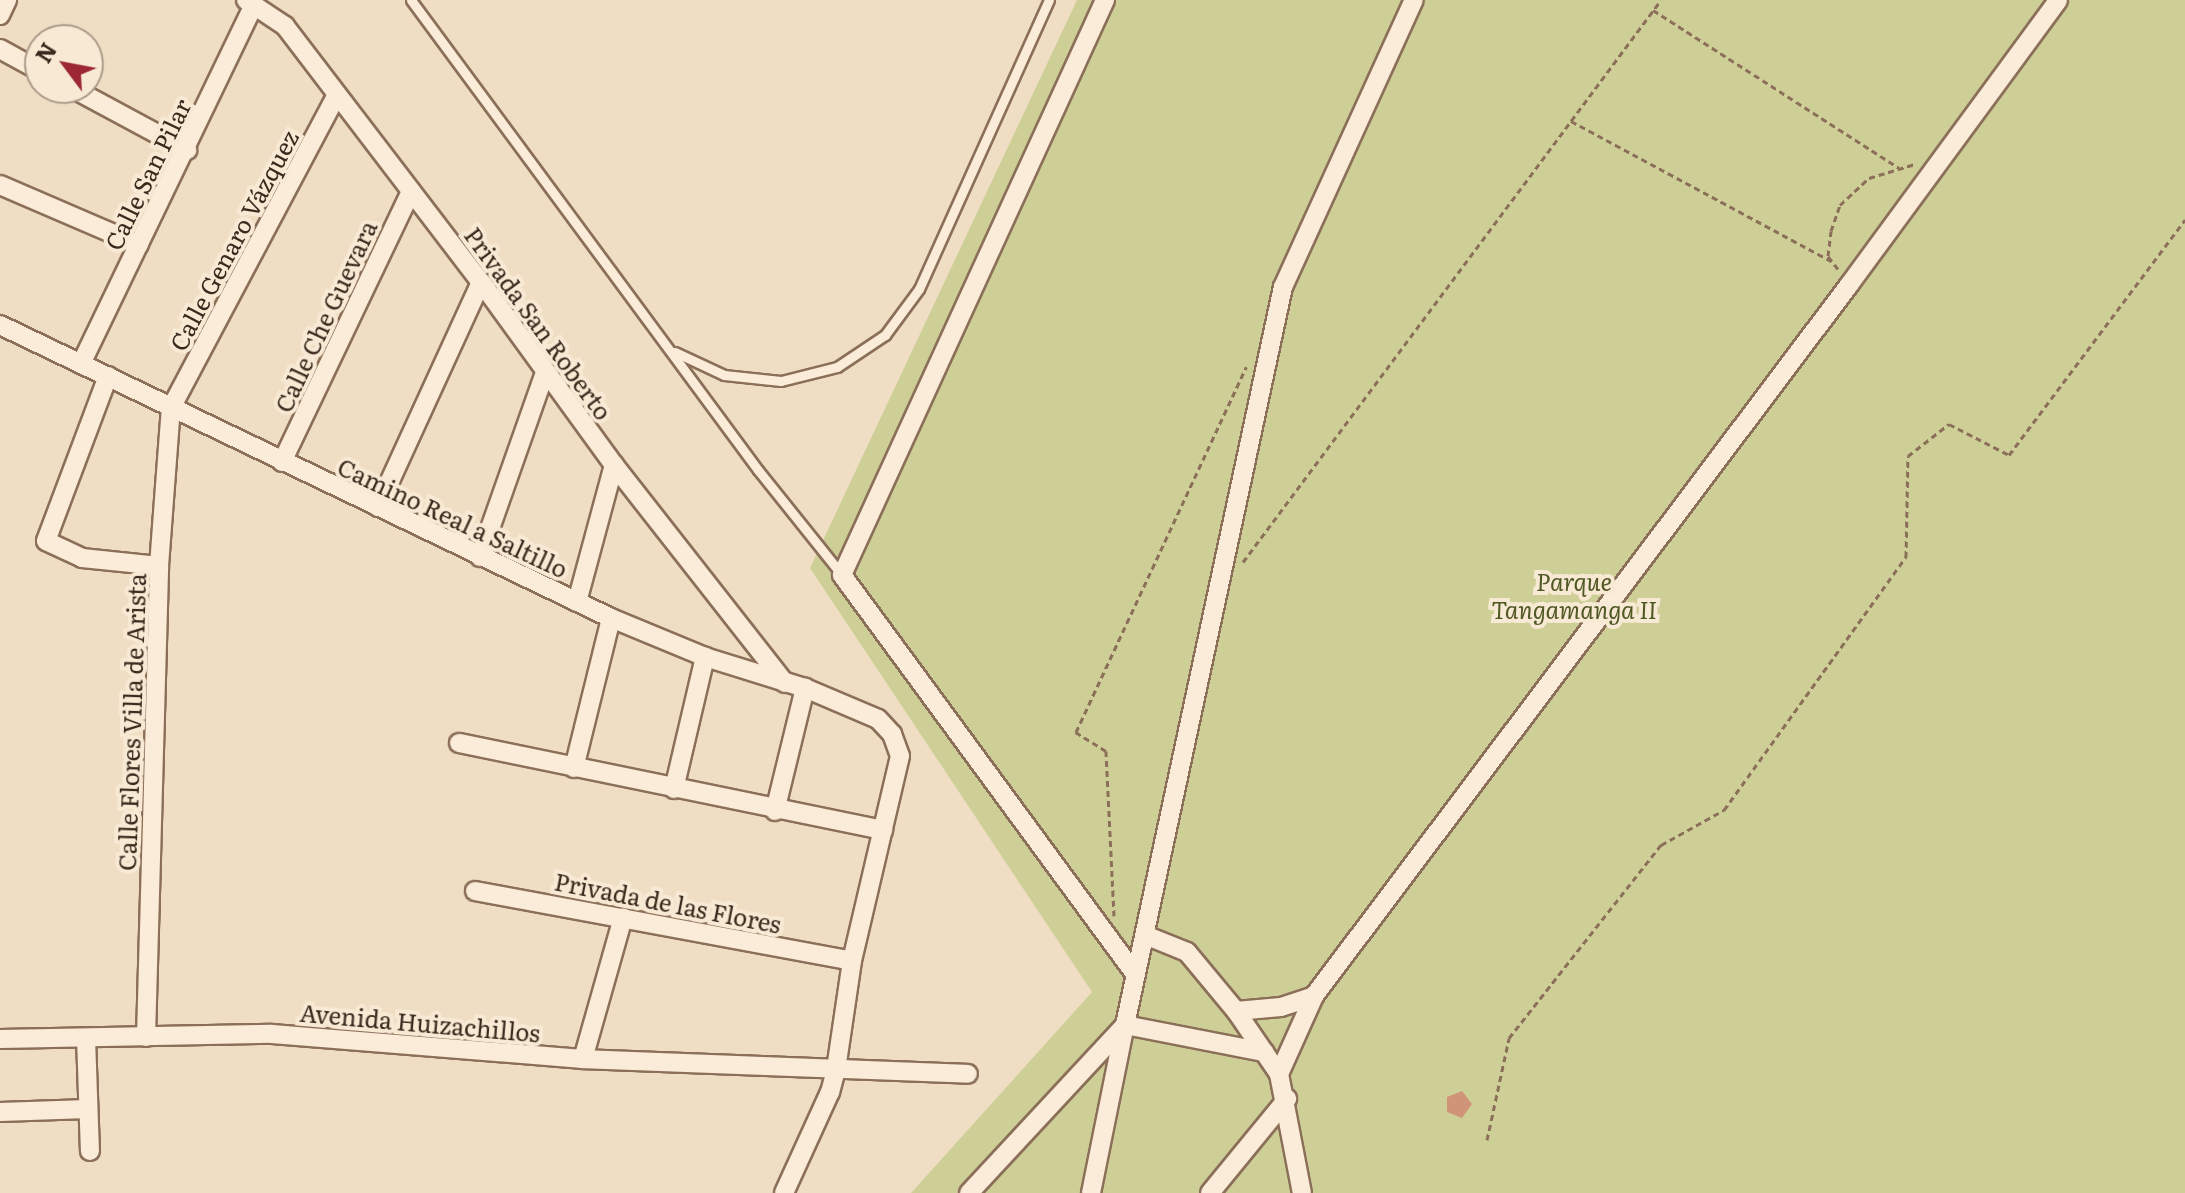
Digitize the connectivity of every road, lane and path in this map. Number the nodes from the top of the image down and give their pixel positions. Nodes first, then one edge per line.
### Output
1 (7, 0) edge
2 (411, 0) edge
3 (1105, 0) edge
4 (1414, 0) edge
5 (1661, 0) edge
6 (2058, 0) edge
7 (1048, 1) edge
8 (250, 2) edge
9 (1653, 10) junction
10 (0, 15) edge
11 (0, 49) edge
12 (24, 62) edge
13 (337, 95) junction
14 (102, 104) edge
15 (1571, 121) junction
16 (187, 150) junction
17 (1942, 159) junction
18 (1899, 168) junction
19 (0, 185) edge
20 (411, 191) junction
21 (2185, 220) edge
22 (139, 245) junction
23 (1833, 262) junction
24 (481, 282) junction
25 (1849, 285) junction
26 (0, 325) edge
27 (672, 350) junction
28 (1250, 359) dead end
29 (81, 364) junction
30 (545, 372) junction
31 (108, 376) junction
32 (171, 408) junction
33 (282, 462) junction
34 (614, 465) junction
35 (378, 507) junction
36 (480, 557) junction
37 (159, 566) junction
38 (1236, 572) dead end
39 (842, 575) junction
40 (577, 602) junction
41 (611, 618) junction
42 (705, 657) junction
43 (785, 683) junction
44 (805, 688) junction
45 (459, 743) dead end
46 (574, 768) junction
47 (674, 789) junction
48 (775, 811) junction
49 (883, 830) junction
50 (475, 891) dead end
51 (623, 918) junction
52 (1115, 918) dead end
53 (1145, 935) junction
54 (852, 961) junction
55 (1136, 975) junction
56 (1314, 996) junction
57 (1236, 1011) junction
58 (1125, 1025) junction
59 (146, 1037) junction
60 (86, 1038) junction
61 (0, 1039) edge
62 (1264, 1052) junction
63 (583, 1059) junction
64 (836, 1070) junction
65 (968, 1074) dead end
66 (1279, 1074) junction
67 (1287, 1099) junction
68 (88, 1109) junction
69 (0, 1112) edge
70 (1487, 1140) dead end
71 (90, 1151) dead end
72 (784, 1193) edge
73 (969, 1193) edge
74 (1091, 1193) edge
75 (1210, 1193) edge
76 (1302, 1193) edge

1 - 10 street
2 - 27 lane
3 - 39 street
4 - 53 street
5 - 9 path
6 - 17 street
7 - 27 lane
8 - 13 street, Privada San Roberto
8 - 16 street, Calle San Pilar
9 - 15 path
9 - 18 path
11 - 12 street
13 - 20 street, Privada San Roberto
13 - 32 street, Calle Genaro Vázquez
14 - 16 street
15 - 23 path
15 - 38 path
16 - 22 street, Calle San Pilar
17 - 18 path
17 - 25 street
18 - 23 path
19 - 22 street
20 - 24 street, Privada San Roberto
20 - 33 street, Calle Che Guevara
21 - 70 path
22 - 29 street, Calle San Pilar
23 - 25 path
24 - 30 street, Privada San Roberto
24 - 35 street
25 - 56 street
26 - 29 street, Camino Real a Saltillo
27 - 39 lane
28 - 52 path
29 - 31 street, Camino Real a Saltillo
30 - 34 street, Privada San Roberto
30 - 36 street
31 - 32 street, Camino Real a Saltillo
31 - 37 street
32 - 33 street, Camino Real a Saltillo
32 - 37 street, Calle Flores Villa de Arista
33 - 35 street, Camino Real a Saltillo
34 - 40 street
34 - 43 street, Privada San Roberto
35 - 36 street, Camino Real a Saltillo
36 - 40 street, Camino Real a Saltillo
37 - 59 street, Calle Flores Villa de Arista
39 - 55 street
40 - 41 street, Camino Real a Saltillo
41 - 42 street, Camino Real a Saltillo
41 - 46 street
42 - 43 street, Camino Real a Saltillo
42 - 47 street
43 - 44 street, Camino Real a Saltillo
44 - 48 street
44 - 49 street, Camino Real a Saltillo
45 - 46 street
46 - 47 street
47 - 48 street
48 - 49 street
49 - 54 street
50 - 51 street, Privada de las Flores
51 - 54 street, Privada de las Flores
51 - 63 street
53 - 55 street
53 - 57 street
54 - 64 street
55 - 58 street
56 - 57 street
56 - 66 street
57 - 62 street
58 - 62 street
58 - 73 street
58 - 74 street
59 - 60 street, Avenida Huizachillos
59 - 63 street, Avenida Huizachillos
60 - 61 street, Avenida Huizachillos
60 - 68 street
62 - 66 street
63 - 64 street, Avenida Huizachillos
64 - 65 street, Avenida Huizachillos
64 - 72 street
66 - 67 street
67 - 75 street
67 - 76 street
68 - 69 street
68 - 71 street

